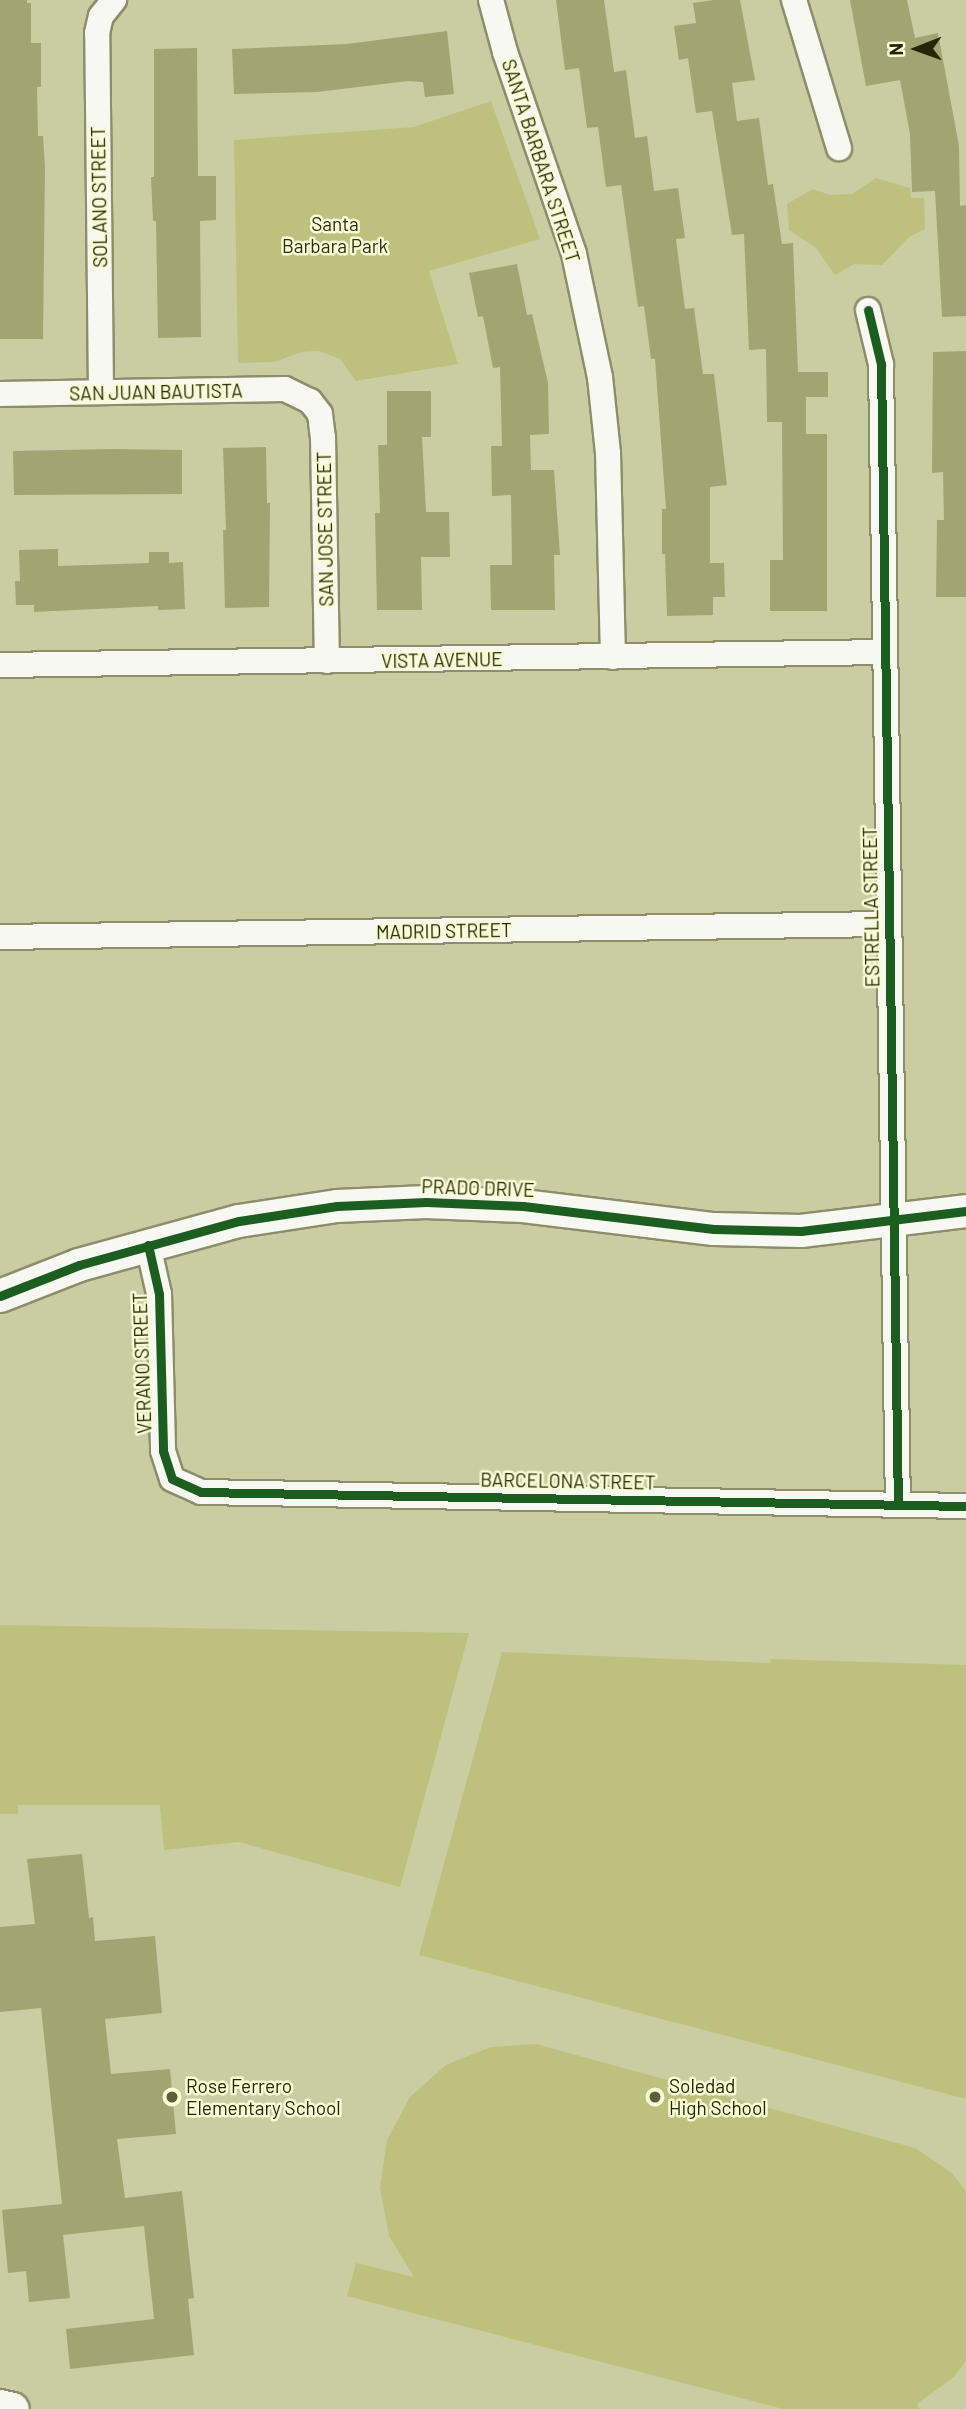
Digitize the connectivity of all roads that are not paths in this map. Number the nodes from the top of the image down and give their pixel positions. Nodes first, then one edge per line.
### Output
1 (491, 0) edge
2 (794, 0) edge
3 (111, 2) edge
4 (839, 148) dead end
5 (868, 310) dead end
6 (102, 393) junction
7 (0, 394) edge
8 (310, 401) joint
9 (883, 652) junction
10 (613, 657) junction
11 (327, 661) junction
12 (0, 665) edge
13 (889, 924) junction
14 (0, 937) edge
15 (966, 1211) edge
16 (895, 1222) junction
17 (148, 1245) junction
18 (0, 1296) edge
19 (172, 1479) joint
20 (898, 1505) junction
21 (966, 1506) edge
22 (0, 2406) edge
23 (13, 2409) edge

1 - 10 street, SANTA BARBARA STREET
2 - 4 street
3 - 6 street, SOLANO STREET
5 - 9 street, ESTRELLA STREET
6 - 7 street, SAN JUAN BAUTISTA
6 - 8 street, SAN JUAN BAUTISTA
8 - 11 street, SAN JOSE STREET
9 - 10 street, VISTA AVENUE
9 - 13 street, ESTRELLA STREET
10 - 11 street, VISTA AVENUE
11 - 12 street, VISTA AVENUE
13 - 14 street, MADRID STREET
13 - 16 street, ESTRELLA STREET
15 - 16 street, PRADO DRIVE
16 - 17 street, PRADO DRIVE
16 - 20 street, ESTRELLA STREET
17 - 18 street, PRADO DRIVE
17 - 19 street, VERANO STREET
19 - 20 street, BARCELONA STREET
20 - 21 street, BARCELONA STREET
22 - 23 street

